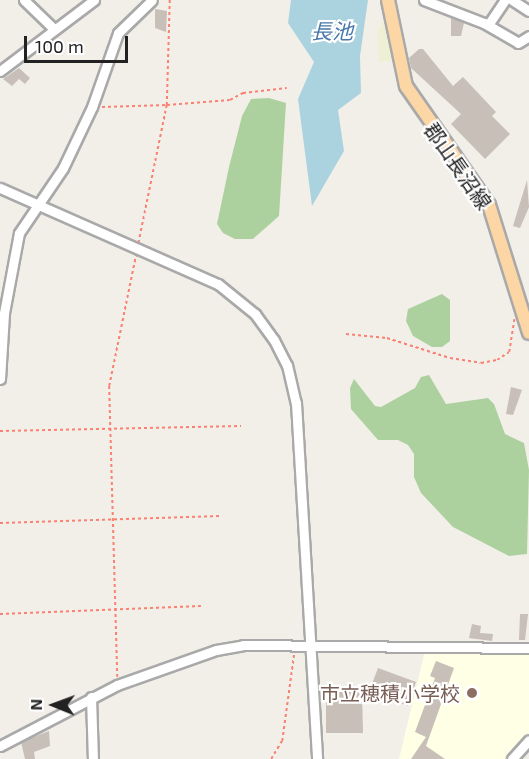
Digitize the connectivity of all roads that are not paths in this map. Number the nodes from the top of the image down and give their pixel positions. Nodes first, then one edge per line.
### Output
1 (24, 0) edge
2 (94, 0) edge
3 (152, 0) edge
4 (388, 0) edge
5 (424, 0) edge
6 (505, 0) edge
7 (512, 0) edge
8 (529, 12) edge
9 (488, 25) junction
10 (54, 29) junction
11 (529, 36) edge
12 (0, 70) edge
13 (0, 188) edge
14 (36, 205) junction
15 (529, 333) edge
16 (0, 379) edge
17 (311, 646) junction
18 (529, 648) edge
19 (90, 696) junction
20 (529, 740) edge
21 (0, 746) edge
22 (93, 759) edge
23 (317, 759) edge
24 (512, 759) edge

1 - 10 street
2 - 10 street
3 - 14 street
4 - 15 main road, 郡山長沼線
5 - 9 street
6 - 9 street
7 - 8 street
9 - 11 street
10 - 12 street
13 - 14 street
14 - 16 street
14 - 17 street
17 - 18 street
17 - 19 street
17 - 23 street
19 - 21 street
19 - 22 street
20 - 24 street

